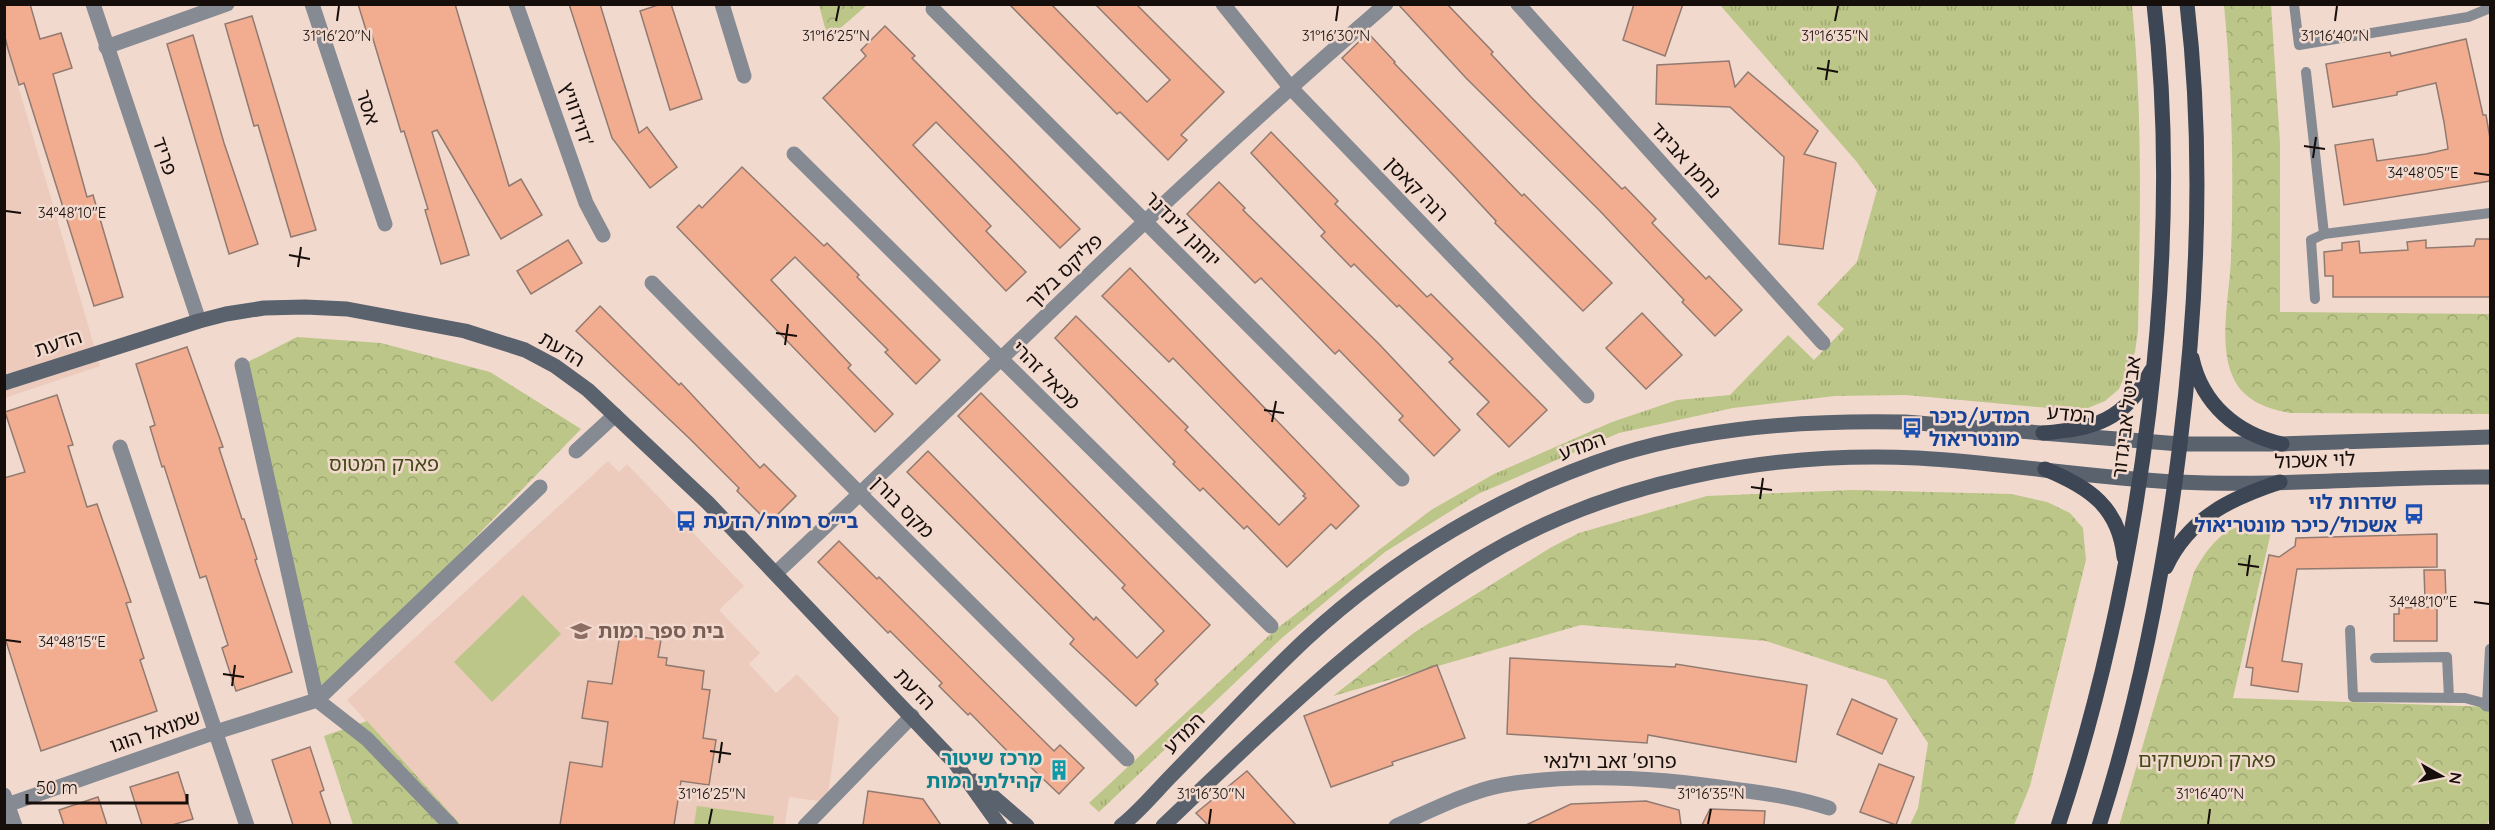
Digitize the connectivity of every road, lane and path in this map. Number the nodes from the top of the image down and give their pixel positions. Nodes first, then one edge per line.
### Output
1 (93, 4) edge
2 (227, 4) edge
3 (312, 4) edge
4 (516, 4) edge
5 (722, 4) edge
6 (1223, 4) edge
7 (1386, 4) edge
8 (1518, 4) edge
9 (2154, 4) edge
10 (2187, 4) edge
11 (2295, 4) edge
12 (2490, 8) edge
13 (933, 9) dead end
14 (106, 47) junction
15 (2306, 72) dead end
16 (744, 76) dead end
17 (1290, 87) junction
18 (794, 154) dead end
19 (2490, 213) edge
20 (1146, 222) junction
21 (385, 224) dead end
22 (2324, 234) junction
23 (603, 235) dead end
24 (652, 283) dead end
25 (2315, 299) dead end
26 (199, 321) junction
27 (1823, 343) dead end
28 (2191, 351) junction
29 (1001, 360) junction
30 (2154, 363) junction
31 (242, 364) dead end
32 (4, 383) edge
33 (1587, 396) dead end
34 (615, 415) junction
35 (2043, 433) junction
36 (2490, 437) edge
37 (2145, 441) junction
38 (2180, 444) junction
39 (2282, 444) junction
40 (120, 447) dead end
41 (576, 451) dead end
42 (2045, 469) junction
43 (2490, 477) edge
44 (1402, 479) dead end
45 (2140, 480) junction
46 (2176, 482) junction
47 (2280, 482) junction
48 (540, 487) dead end
49 (860, 494) junction
50 (776, 573) junction
51 (2125, 575) junction
52 (2159, 587) junction
53 (1271, 626) dead end
54 (2350, 630) dead end
55 (2490, 649) edge
56 (2375, 658) dead end
57 (2449, 698) junction
58 (317, 700) junction
59 (2489, 704) edge
60 (912, 716) junction
61 (216, 732) junction
62 (1127, 759) dead end
63 (955, 763) junction
64 (6, 802) edge
65 (1829, 808) dead end
66 (15, 825) edge
67 (247, 825) edge
68 (451, 825) edge
69 (805, 825) edge
70 (1000, 825) edge
71 (1027, 825) edge
72 (1120, 825) edge
73 (1163, 825) edge
74 (1396, 825) edge
75 (2058, 825) edge
76 (2100, 825) edge

1 - 14 street, פריד
2 - 14 street
3 - 21 street, אסר
4 - 23 street, דוידוויץ'
5 - 16 street
6 - 17 street, רנה קאסן
7 - 17 street, פליקס בלוך
8 - 27 street, נחמן אביגד
9 - 30 main road, אביטל אביגדור
10 - 28 main road
11 - 12 lane
13 - 20 street, יוחנן לינדנר
14 - 26 street, פריד
15 - 22 lane
17 - 20 street, פליקס בלוך
17 - 33 street, רנה קאסן
18 - 29 street, מכאל זהרי
19 - 22 lane
20 - 29 street, פליקס בלוך
20 - 44 street, יוחנן לינדנר
22 - 25 lane
24 - 49 street, מקס בורן
26 - 32 street, הדעת
26 - 34 street, הדעת
28 - 38 main road
28 - 39 main road
29 - 49 street, פליקס בלוך
29 - 53 street, מכאל זהרי
30 - 35 main road
30 - 37 main road, אביטל אביגדור
31 - 58 street
34 - 41 street
34 - 50 street, הדעת
35 - 37 street, המדע
35 - 72 street, המדע
36 - 39 street, לוי אשכול
37 - 38 street, המדע
37 - 45 main road, אביטל אביגדור
38 - 39 street, לוי אשכול
38 - 46 main road
40 - 61 street
42 - 45 street
42 - 51 main road
42 - 73 street
43 - 47 street, לוי אשכול
45 - 46 street, לוי אשכול
45 - 51 main road, אביטל אביגדור
46 - 47 street, לוי אשכול
46 - 52 main road
47 - 52 main road
48 - 58 street
49 - 50 street, פליקס בלוך
49 - 62 street, מקס בורן
50 - 60 street, הדעת
51 - 75 main road, אביטל אביגדור
52 - 76 main road
54 - 57 lane
55 - 59 lane
56 - 57 lane
57 - 59 lane
58 - 61 street, שמואל הוגו
58 - 68 street
60 - 63 street, הדעת
60 - 69 street
61 - 64 street, שמואל הוגו
61 - 67 street
63 - 70 street, הדעת
63 - 71 street, הדעת
64 - 66 street
65 - 74 street, פרופ' זאב וילנאי

